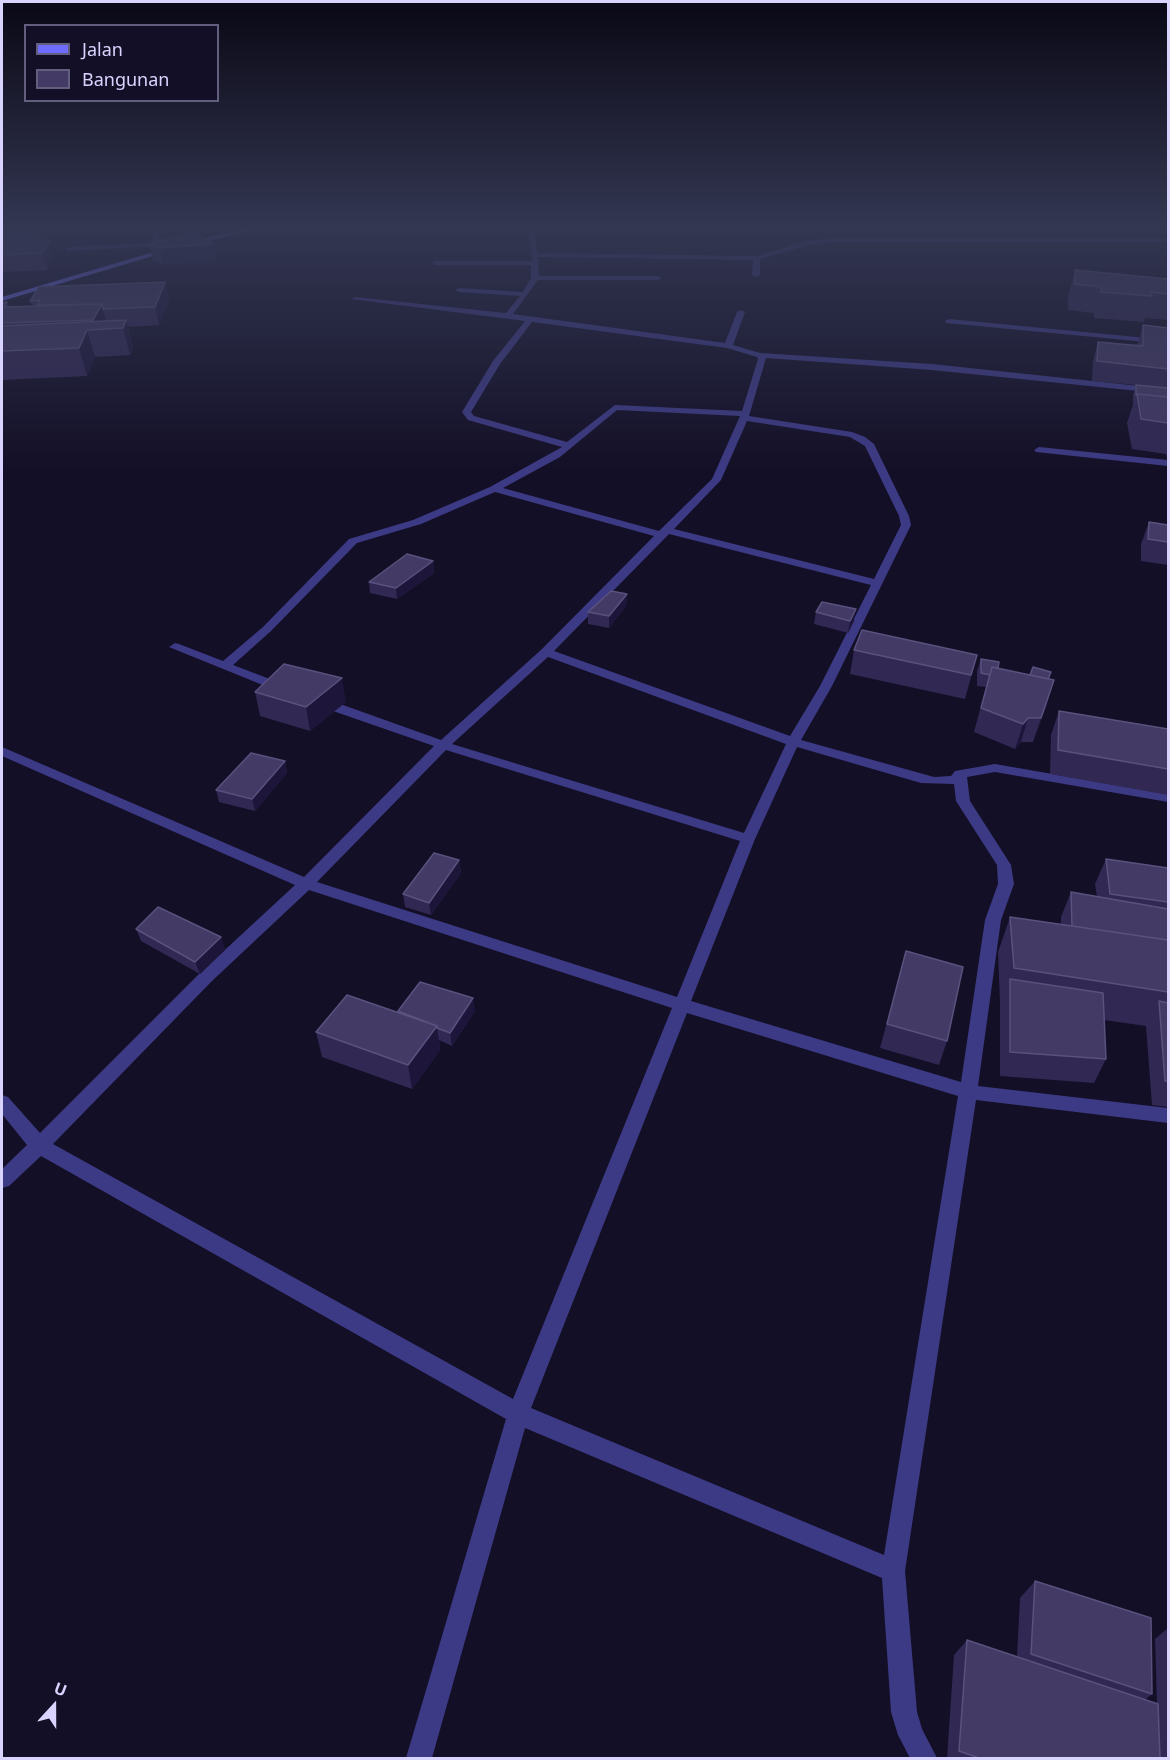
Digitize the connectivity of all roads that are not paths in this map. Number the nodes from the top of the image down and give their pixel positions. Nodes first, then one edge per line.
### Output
1 (464, 311) edge
2 (512, 311) edge
3 (741, 312) dead end
4 (508, 316) junction
5 (530, 319) junction
6 (949, 321) dead end
7 (1168, 342) edge
8 (728, 346) junction
9 (760, 355) junction
10 (1168, 391) edge
11 (744, 416) junction
12 (570, 446) junction
13 (1039, 450) dead end
14 (1168, 463) edge
15 (494, 489) junction
16 (663, 532) junction
17 (879, 583) junction
18 (175, 647) dead end
19 (546, 651) junction
20 (225, 666) junction
21 (286, 690) edge
22 (338, 708) dead end
23 (793, 742) junction
24 (443, 745) junction
25 (2, 751) edge
26 (960, 774) junction
27 (1168, 798) edge
28 (748, 839) junction
29 (306, 884) junction
30 (683, 1005) junction
31 (968, 1092) junction
32 (2, 1102) edge
33 (1168, 1116) edge
34 (39, 1146) junction
35 (2, 1180) edge
36 (518, 1414) junction
37 (893, 1571) junction
38 (419, 1758) edge
39 (924, 1758) edge

1 - 4 street
2 - 4 street
3 - 8 street
4 - 5 street
5 - 8 street
5 - 12 street
6 - 7 street
8 - 9 street
9 - 10 street
9 - 11 street
11 - 12 street
11 - 16 street
11 - 17 street
12 - 15 street
13 - 14 street
15 - 16 street
15 - 20 street
16 - 17 street
16 - 19 street
17 - 23 street
18 - 20 street
19 - 23 street
19 - 24 street
20 - 21 street
22 - 24 street
23 - 26 street
23 - 28 street
24 - 28 street
24 - 29 street
25 - 29 street
26 - 27 street
26 - 31 street
28 - 30 street
29 - 30 street
29 - 34 street
30 - 31 street
30 - 36 street
31 - 33 street
31 - 37 street
32 - 34 street
34 - 35 street
34 - 36 street
36 - 37 street
36 - 38 street
37 - 39 street

